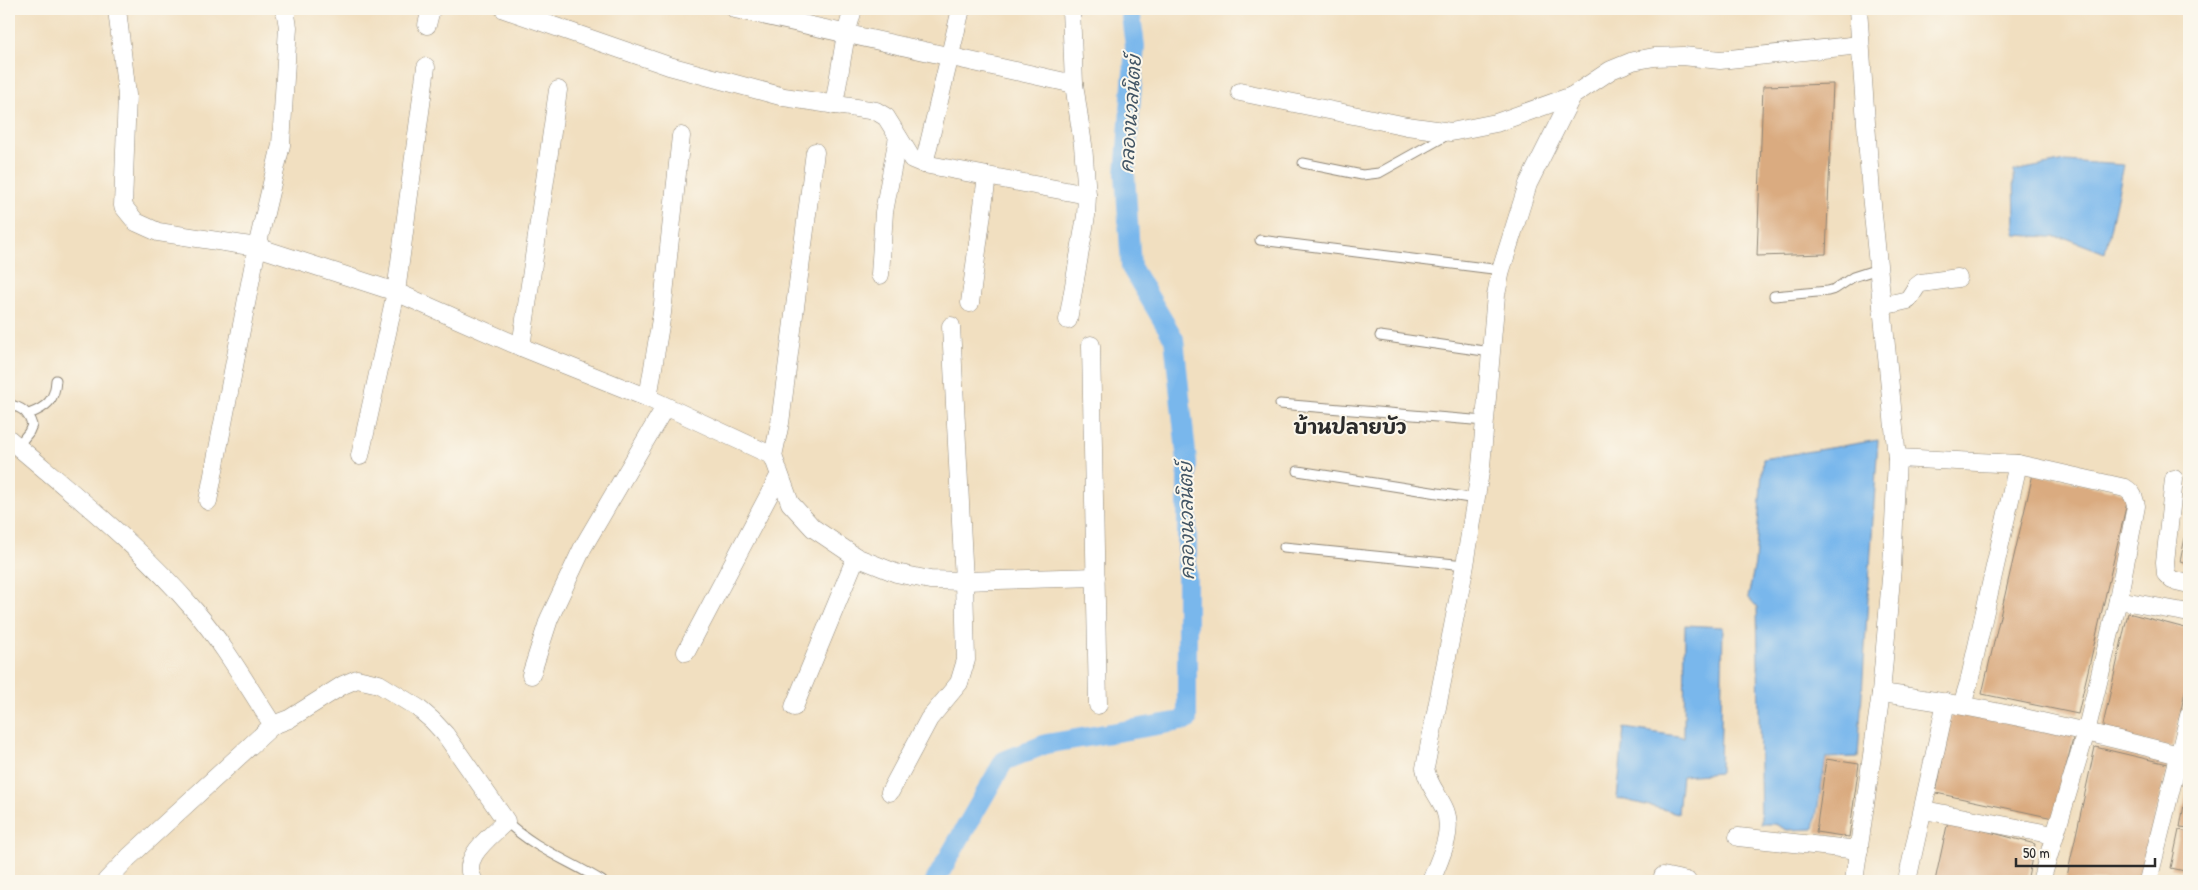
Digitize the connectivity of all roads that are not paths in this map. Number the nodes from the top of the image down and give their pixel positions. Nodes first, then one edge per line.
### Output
1 (117, 9) edge
2 (285, 9) edge
3 (504, 9) edge
4 (735, 9) edge
5 (852, 9) edge
6 (961, 9) edge
7 (1071, 9) edge
8 (1858, 9) edge
9 (846, 34) junction
10 (1860, 45) junction
11 (951, 57) junction
12 (426, 68) dead end
13 (1074, 84) junction
14 (558, 90) dead end
15 (1240, 92) dead end
16 (1572, 96) junction
17 (834, 105) junction
18 (1452, 132) junction
19 (681, 136) dead end
20 (898, 137) junction
21 (815, 152) dead end
22 (1303, 163) dead end
23 (924, 164) junction
24 (987, 176) junction
25 (1087, 195) junction
26 (1260, 240) dead end
27 (257, 247) junction
28 (1878, 269) junction
29 (1501, 270) junction
30 (880, 275) dead end
31 (1958, 278) dead end
32 (396, 292) junction
33 (1774, 296) dead end
34 (970, 303) dead end
35 (1882, 306) junction
36 (1068, 320) dead end
37 (951, 326) dead end
38 (1380, 336) dead end
39 (1090, 345) dead end
40 (521, 347) junction
41 (1491, 352) junction
42 (56, 380) dead end
43 (648, 398) junction
44 (1280, 404) dead end
45 (9, 405) edge
46 (665, 407) junction
47 (28, 414) junction
48 (1484, 421) junction
49 (13, 443) edge
50 (360, 456) dead end
51 (773, 456) junction
52 (1897, 458) junction
53 (2018, 464) junction
54 (1298, 471) dead end
55 (779, 476) junction
56 (2174, 479) dead end
57 (1476, 499) junction
58 (208, 501) dead end
59 (1284, 547) dead end
60 (856, 557) junction
61 (1465, 565) junction
62 (1096, 576) junction
63 (964, 581) junction
64 (2189, 584) edge
65 (2118, 600) junction
66 (2189, 614) edge
67 (686, 652) dead end
68 (531, 675) dead end
69 (1881, 693) junction
70 (1954, 703) junction
71 (1098, 705) dead end
72 (794, 708) dead end
73 (2189, 716) edge
74 (273, 725) junction
75 (2086, 732) junction
76 (2180, 755) junction
77 (890, 792) dead end
78 (1924, 810) junction
79 (506, 820) junction
80 (2054, 835) junction
81 (1738, 837) dead end
82 (1859, 850) junction
83 (1663, 876) dead end
84 (106, 881) edge
85 (474, 881) edge
86 (602, 881) edge
87 (1431, 881) edge
88 (1687, 881) edge
89 (1854, 881) edge
90 (1907, 881) edge
91 (2041, 881) edge
92 (2148, 881) edge

1 - 27 street
2 - 27 street
3 - 17 street
4 - 9 street
5 - 9 street
6 - 11 street
7 - 13 street
8 - 10 street
9 - 11 street
9 - 17 street
10 - 16 street
10 - 28 street
11 - 13 street
11 - 23 street
12 - 32 street
13 - 25 street
14 - 40 street
15 - 18 street
16 - 18 street
16 - 29 street
17 - 20 street
18 - 22 lane
19 - 43 street
20 - 23 street
20 - 30 street
21 - 51 street
23 - 24 street
24 - 25 street
24 - 34 street
25 - 36 street
26 - 29 lane
27 - 32 street
27 - 58 street
28 - 33 lane
28 - 35 street
29 - 41 street
31 - 35 street
32 - 40 street
32 - 50 street
35 - 52 street
37 - 63 street
38 - 41 lane
39 - 62 street
40 - 43 street
41 - 48 street
42 - 47 lane
43 - 46 street
44 - 48 lane
45 - 47 lane
46 - 51 street
46 - 68 street
47 - 49 lane
48 - 57 street
49 - 74 street
51 - 55 street
52 - 53 street
52 - 69 street
53 - 65 street
53 - 70 street
54 - 57 lane
55 - 60 street
55 - 67 street
56 - 64 street
57 - 61 street
59 - 61 lane
60 - 63 street
60 - 72 street
61 - 87 street
62 - 63 street
62 - 71 street
63 - 77 street
65 - 66 street
65 - 75 street
69 - 70 street
69 - 82 street
70 - 75 street
70 - 78 street
73 - 76 street
74 - 79 street
74 - 84 street
75 - 76 street
75 - 80 street
76 - 92 street
78 - 80 street
78 - 90 street
79 - 85 street
79 - 86 lane
80 - 91 street
81 - 82 street
82 - 89 street
83 - 88 street

